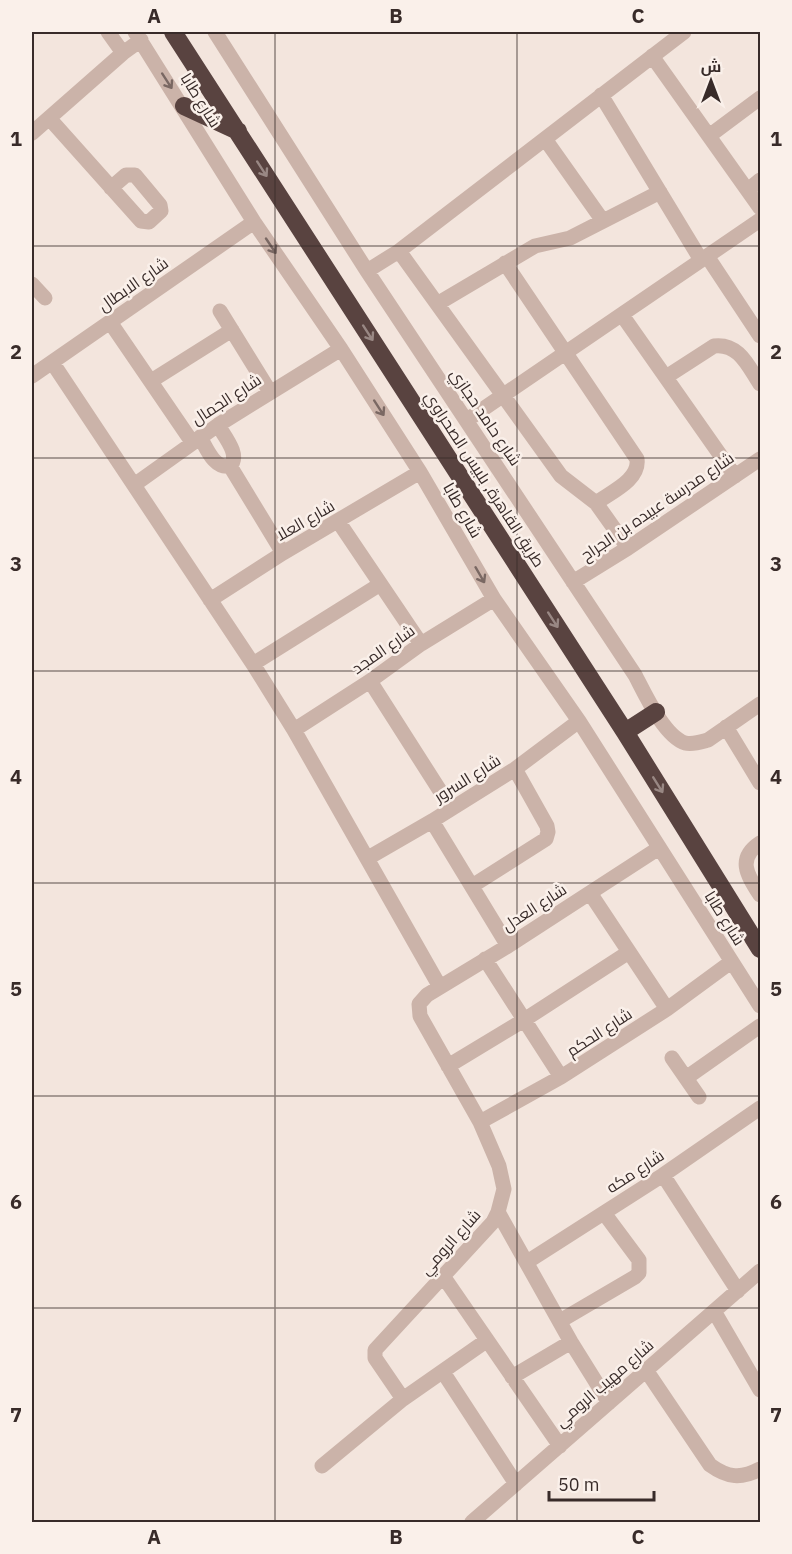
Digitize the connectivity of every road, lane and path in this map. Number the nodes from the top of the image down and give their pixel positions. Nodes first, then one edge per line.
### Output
1 (108, 32) edge
2 (173, 32) edge
3 (215, 32) edge
4 (684, 32) edge
5 (138, 36) edge
6 (123, 53) junction
7 (652, 56) junction
8 (601, 95) junction
9 (760, 98) edge
10 (184, 106) junction
11 (49, 118) junction
12 (238, 131) junction
13 (32, 133) edge
14 (709, 136) junction
15 (545, 139) junction
16 (760, 180) edge
17 (111, 188) dead end
18 (748, 190) junction
19 (660, 192) junction
20 (760, 208) edge
21 (760, 220) edge
22 (603, 221) junction
23 (254, 222) junction
24 (399, 251) junction
25 (704, 258) junction
26 (505, 264) junction
27 (367, 270) junction
28 (32, 284) edge
29 (45, 298) dead end
30 (437, 304) junction
31 (220, 311) dead end
32 (622, 315) junction
33 (110, 322) junction
34 (232, 330) junction
35 (760, 336) edge
36 (760, 341) edge
37 (341, 349) junction
38 (566, 353) junction
39 (740, 355) junction
40 (52, 362) junction
41 (32, 376) edge
42 (666, 377) junction
43 (151, 381) junction
44 (760, 384) edge
45 (270, 392) junction
46 (503, 396) junction
47 (467, 420) junction
48 (218, 424) junction
49 (196, 439) junction
50 (760, 459) edge
51 (230, 466) junction
52 (420, 472) junction
53 (735, 476) junction
54 (134, 485) junction
55 (596, 503) junction
56 (338, 521) junction
57 (628, 548) junction
58 (283, 554) junction
59 (573, 582) junction
60 (380, 585) junction
61 (494, 599) junction
62 (210, 600) junction
63 (421, 644) junction
64 (253, 664) junction
65 (369, 681) junction
66 (760, 704) edge
67 (656, 712) junction
68 (579, 722) junction
69 (726, 727) junction
70 (294, 730) junction
71 (625, 732) junction
72 (515, 770) junction
73 (760, 783) edge
74 (452, 808) junction
75 (432, 821) junction
76 (760, 843) edge
77 (659, 848) junction
78 (368, 858) junction
79 (472, 886) junction
80 (590, 892) junction
81 (760, 895) edge
82 (508, 946) junction
83 (760, 949) edge
84 (629, 952) junction
85 (485, 960) junction
86 (731, 962) junction
87 (433, 991) junction
88 (760, 1006) edge
89 (667, 1009) junction
90 (524, 1020) junction
91 (760, 1026) edge
92 (672, 1059) dead end
93 (448, 1066) junction
94 (561, 1077) junction
95 (686, 1078) junction
96 (699, 1097) dead end
97 (760, 1108) edge
98 (480, 1122) junction
99 (663, 1175) junction
100 (498, 1212) junction
101 (604, 1213) junction
102 (527, 1262) junction
103 (760, 1271) edge
104 (443, 1276) junction
105 (738, 1291) junction
106 (714, 1311) junction
107 (560, 1321) junction
108 (486, 1341) junction
109 (571, 1342) junction
110 (646, 1370) junction
111 (443, 1372) junction
112 (512, 1377) junction
113 (760, 1387) edge
114 (403, 1399) junction
115 (609, 1403) junction
116 (560, 1446) junction
117 (322, 1466) dead end
118 (760, 1469) edge
119 (516, 1484) junction
120 (472, 1522) edge

1 - 6 street
2 - 12 highway, طريق القاهرة, بلبيس الصحراوي
3 - 27 street, شارع حامد حجازي
4 - 7 street
5 - 6 street
5 -> 10 street, شارع طابا
6 - 11 street
7 - 8 street
7 - 14 street
8 - 15 street
8 - 19 street
9 - 14 street
10 - 12 highway
10 - 23 street, شارع طابا
11 - 13 street
11 - 17 street
12 -> 71 highway, طريق القاهرة, بلبيس الصحراوي
14 - 18 street
15 - 22 street
15 - 24 street
16 - 18 street
18 - 20 street
19 - 22 street
19 - 25 street
21 - 25 street
22 - 26 street
23 - 33 street, شارع الابطال
23 -> 37 street, شارع طابا
24 - 27 street
24 - 30 street
25 - 32 street
25 - 35 street
26 - 30 street
26 - 38 street
27 - 47 street, شارع حامد حجازي
28 - 29 street
30 - 46 street
31 - 34 street
32 - 38 street
32 - 42 street
33 - 40 street, شارع الابطال
33 - 43 street
34 - 43 street
34 - 45 street
36 - 39 street
37 - 45 street, شارع الجمال
37 -> 52 street, شارع طابا
38 - 46 street
38 - 55 street
39 - 42 street
39 - 44 street
40 - 41 street, شارع الابطال
40 - 54 street
42 - 53 street
43 - 49 street
45 - 48 street, شارع الجمال
46 - 47 street
46 - 55 street
47 - 59 street, شارع حامد حجازي
48 - 49 street, شارع الجمال
48 - 51 street
49 - 51 street
49 - 54 street, شارع الجمال
50 - 53 street, شارع مدرسة عبيده بن الجراح
51 - 58 street
52 - 56 street, شارع العلا
52 -> 61 street, شارع طابا
53 - 57 street, شارع مدرسة عبيده بن الجراح
54 - 62 street
55 - 57 street
56 - 58 street, شارع العلا
56 - 60 street
57 - 59 street, شارع مدرسة عبيده بن الجراح
58 - 62 street, شارع العلا
59 - 67 street, شارع حامد حجازي
60 - 63 street
60 - 64 street
61 - 63 street, شارع المجد
61 - 68 street, شارع طابا
62 - 64 street
63 - 65 street, شارع المجد
64 - 70 street
65 - 70 street, شارع المجد
65 - 74 street
66 - 69 street, شارع حامد حجازي
67 - 69 street, شارع حامد حجازي
67 - 71 highway
68 - 72 street, شارع السرور
68 - 77 street, شارع طابا
69 - 73 street
70 - 78 street
71 -> 83 highway, طريق القاهرة, بلبيس الصحراوي
72 - 74 street, شارع السرور
72 - 79 street
74 - 75 street, شارع السرور
75 - 78 street, شارع السرور
75 - 79 street
76 - 81 street
77 - 80 street, شارع العدل
77 - 86 street, شارع طابا
78 - 87 street
79 - 82 street
80 - 82 street, شارع العدل
80 - 84 street
82 - 85 street, شارع العدل
84 - 89 street
84 - 90 street
85 - 87 street, شارع العدل
85 - 90 street
86 - 88 street, شارع طابا
86 - 89 street, شارع الحكم
87 - 93 street, شارع الرومي
89 - 94 street, شارع الحكم
90 - 93 street
90 - 94 street
91 - 95 street
92 - 95 street
93 - 98 street, شارع الرومي
94 - 98 street, شارع الحكم
95 - 96 street
97 - 99 street, شارع مكه
98 - 100 street, شارع الرومي
99 - 101 street, شارع مكه
99 - 105 street
100 - 102 street
100 - 104 street, شارع الرومي
101 - 102 street, شارع مكه
101 - 107 street
102 - 107 street
103 - 105 street, شارع مهيب الرومي
104 - 108 street
104 - 114 street, شارع الرومي
105 - 106 street, شارع مهيب الرومي
106 - 110 street, شارع مهيب الرومي
106 - 113 street
107 - 109 street
108 - 111 street
108 - 112 street
109 - 112 street
109 - 115 street
110 - 115 street, شارع مهيب الرومي
110 - 118 street
111 - 114 street
111 - 119 street
112 - 116 street
114 - 117 street
115 - 116 street, شارع مهيب الرومي
116 - 119 street, شارع مهيب الرومي
119 - 120 street, شارع مهيب الرومي

